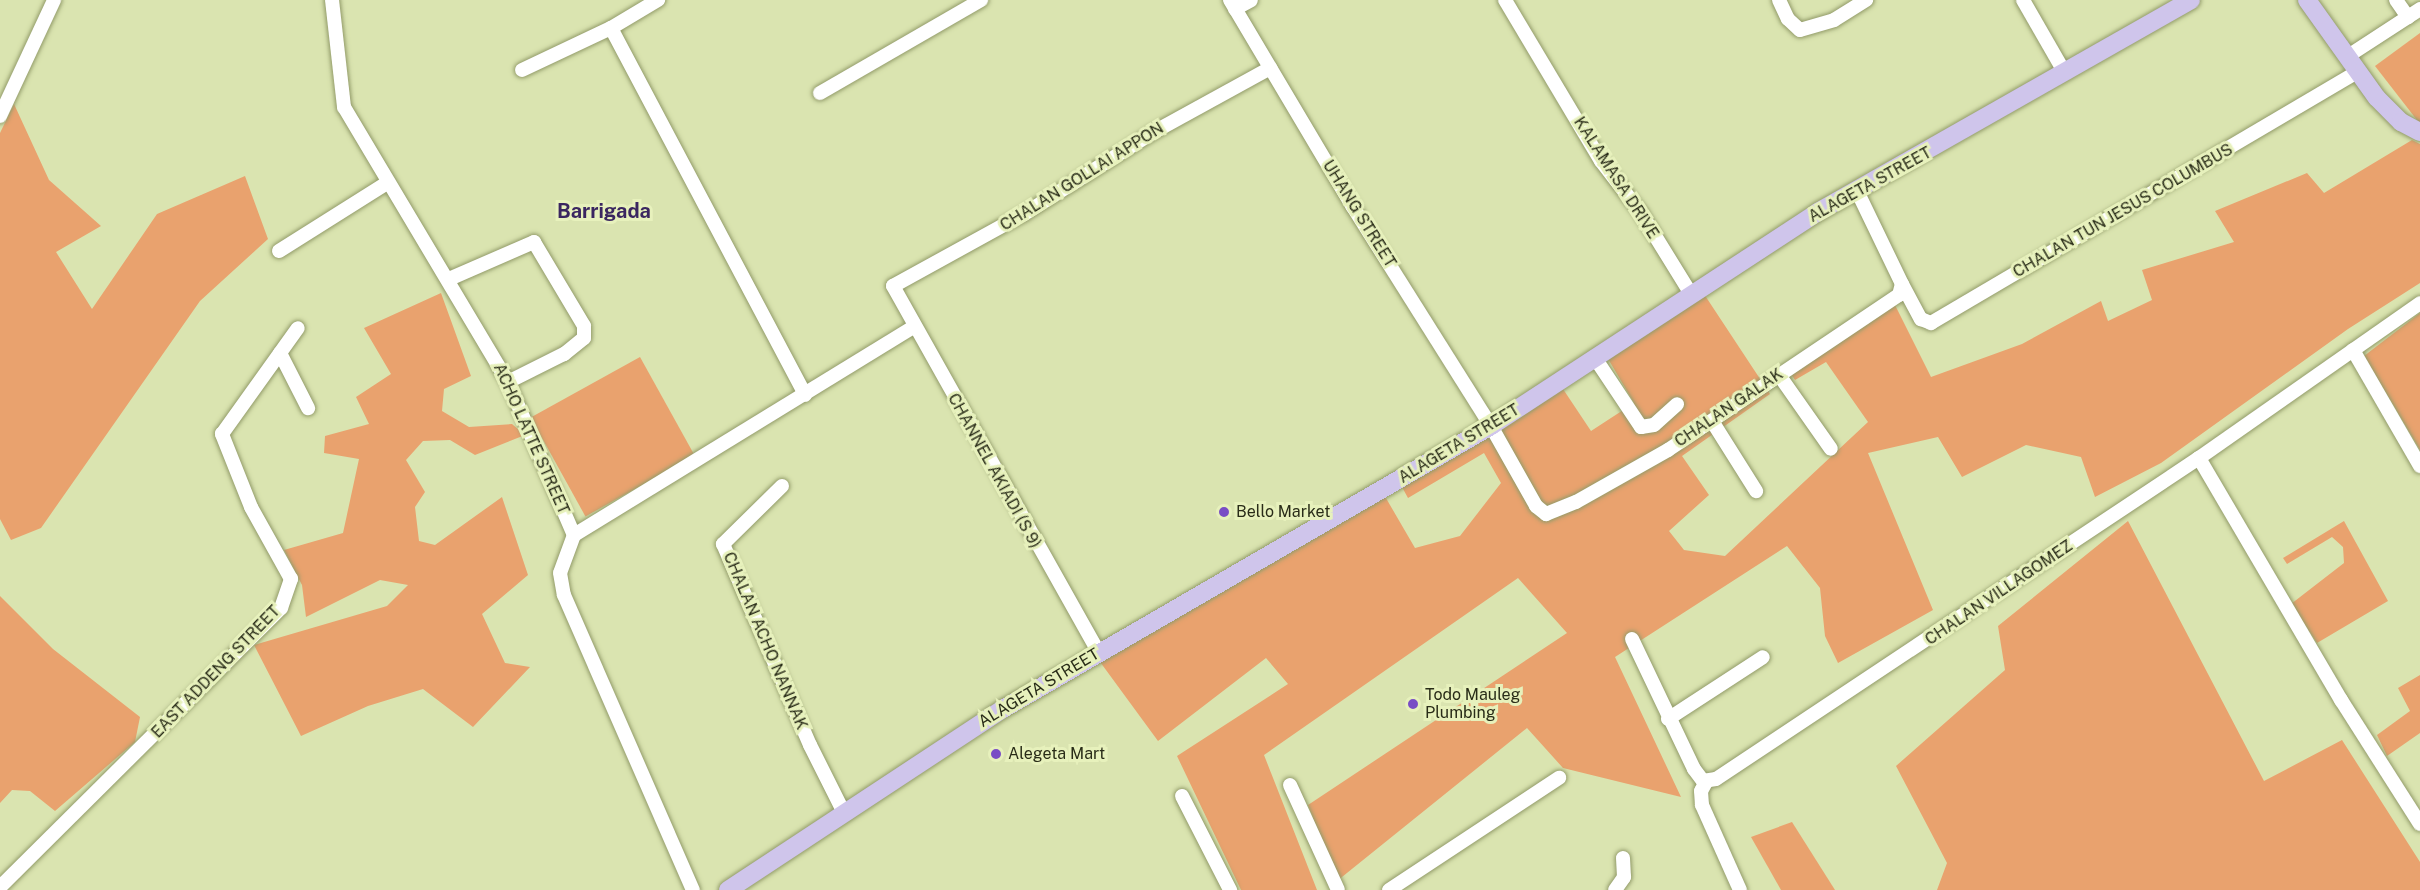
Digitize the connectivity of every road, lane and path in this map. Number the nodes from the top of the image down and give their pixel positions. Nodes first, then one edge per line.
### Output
1 (54, 0) edge
2 (332, 0) edge
3 (658, 0) edge
4 (981, 0) edge
5 (1251, 0) edge
6 (1505, 0) edge
7 (1779, 0) edge
8 (1866, 0) edge
9 (2023, 0) edge
10 (2192, 0) edge
11 (2307, 0) edge
12 (2396, 0) edge
13 (1233, 5) edge
14 (2414, 13) edge
15 (611, 28) junction
16 (2353, 64) junction
17 (1270, 68) junction
18 (522, 70) dead end
19 (2066, 73) junction
20 (820, 93) dead end
21 (0, 116) edge
22 (2420, 132) edge
23 (387, 183) junction
24 (1858, 193) junction
25 (279, 251) dead end
26 (449, 279) junction
27 (1902, 284) junction
28 (893, 286) joint
29 (1691, 294) junction
30 (2420, 303) edge
31 (913, 327) junction
32 (298, 328) dead end
33 (2353, 350) junction
34 (280, 353) junction
35 (1595, 358) junction
36 (1779, 375) junction
37 (508, 381) junction
38 (805, 396) junction
39 (1677, 404) dead end
40 (308, 408) dead end
41 (1712, 421) junction
42 (1491, 426) junction
43 (1831, 449) dead end
44 (2199, 458) junction
45 (2420, 466) edge
46 (782, 486) dead end
47 (1756, 490) dead end
48 (574, 535) junction
49 (1632, 639) dead end
50 (1098, 653) junction
51 (1763, 657) dead end
52 (1668, 719) junction
53 (1559, 778) dead end
54 (1706, 782) junction
55 (1290, 785) dead end
56 (1182, 796) dead end
57 (844, 813) junction
58 (2420, 824) edge
59 (1623, 858) dead end
60 (0, 887) edge
61 (693, 890) edge
62 (728, 890) edge
63 (1230, 890) edge
64 (1338, 890) edge
65 (1389, 890) edge
66 (1615, 890) edge
67 (1740, 890) edge

1 - 21 street
2 - 23 street, ACHO LATTE STREET
3 - 15 street
4 - 20 street
5 - 13 street
6 - 29 street, KALAMASA DRIVE
7 - 8 street
9 - 19 street
10 - 19 main road, ALAGETA STREET
11 - 16 main road
12 - 14 street
13 - 17 street, UHANG STREET
14 - 16 street, CHALAN TUN JESUS COLUMBUS
15 - 18 street
15 - 38 street
16 - 22 main road
16 - 27 street, CHALAN TUN JESUS COLUMBUS
17 - 28 street, CHALAN GOLLAI APPON
17 - 42 street, UHANG STREET
19 - 24 main road, ALAGETA STREET
23 - 25 street
23 - 26 street, ACHO LATTE STREET
24 - 27 street
24 - 29 main road, ALAGETA STREET
26 - 37 street, ACHO LATTE STREET
26 - 37 street
27 - 36 street, CHALAN GALAK
28 - 31 street, CHANNEL AKIADI (S 9)
29 - 35 main road, ALAGETA STREET
30 - 33 street, CHALAN VILLAGOMEZ
31 - 38 street
31 - 50 street, CHANNEL AKIADI (S 9)
32 - 34 street, EAST ADDENG STREET
33 - 44 street, CHALAN VILLAGOMEZ
33 - 45 street
34 - 40 street
34 - 60 street, EAST ADDENG STREET
35 - 39 street
35 - 42 main road, ALAGETA STREET
36 - 41 street, CHALAN GALAK
36 - 43 street
37 - 48 street, ACHO LATTE STREET
38 - 48 street
41 - 42 street, CHALAN GALAK
41 - 47 street
42 - 50 main road, ALAGETA STREET
44 - 54 street, CHALAN VILLAGOMEZ
44 - 58 street
46 - 57 street, CHALAN ACHO NANNAK
48 - 61 street, ACHO LATTE STREET
49 - 52 street
50 - 57 main road, ALAGETA STREET
51 - 52 street
52 - 54 street
53 - 65 street
54 - 67 street
55 - 64 street
56 - 63 street
57 - 62 main road, ALAGETA STREET
59 - 66 street

